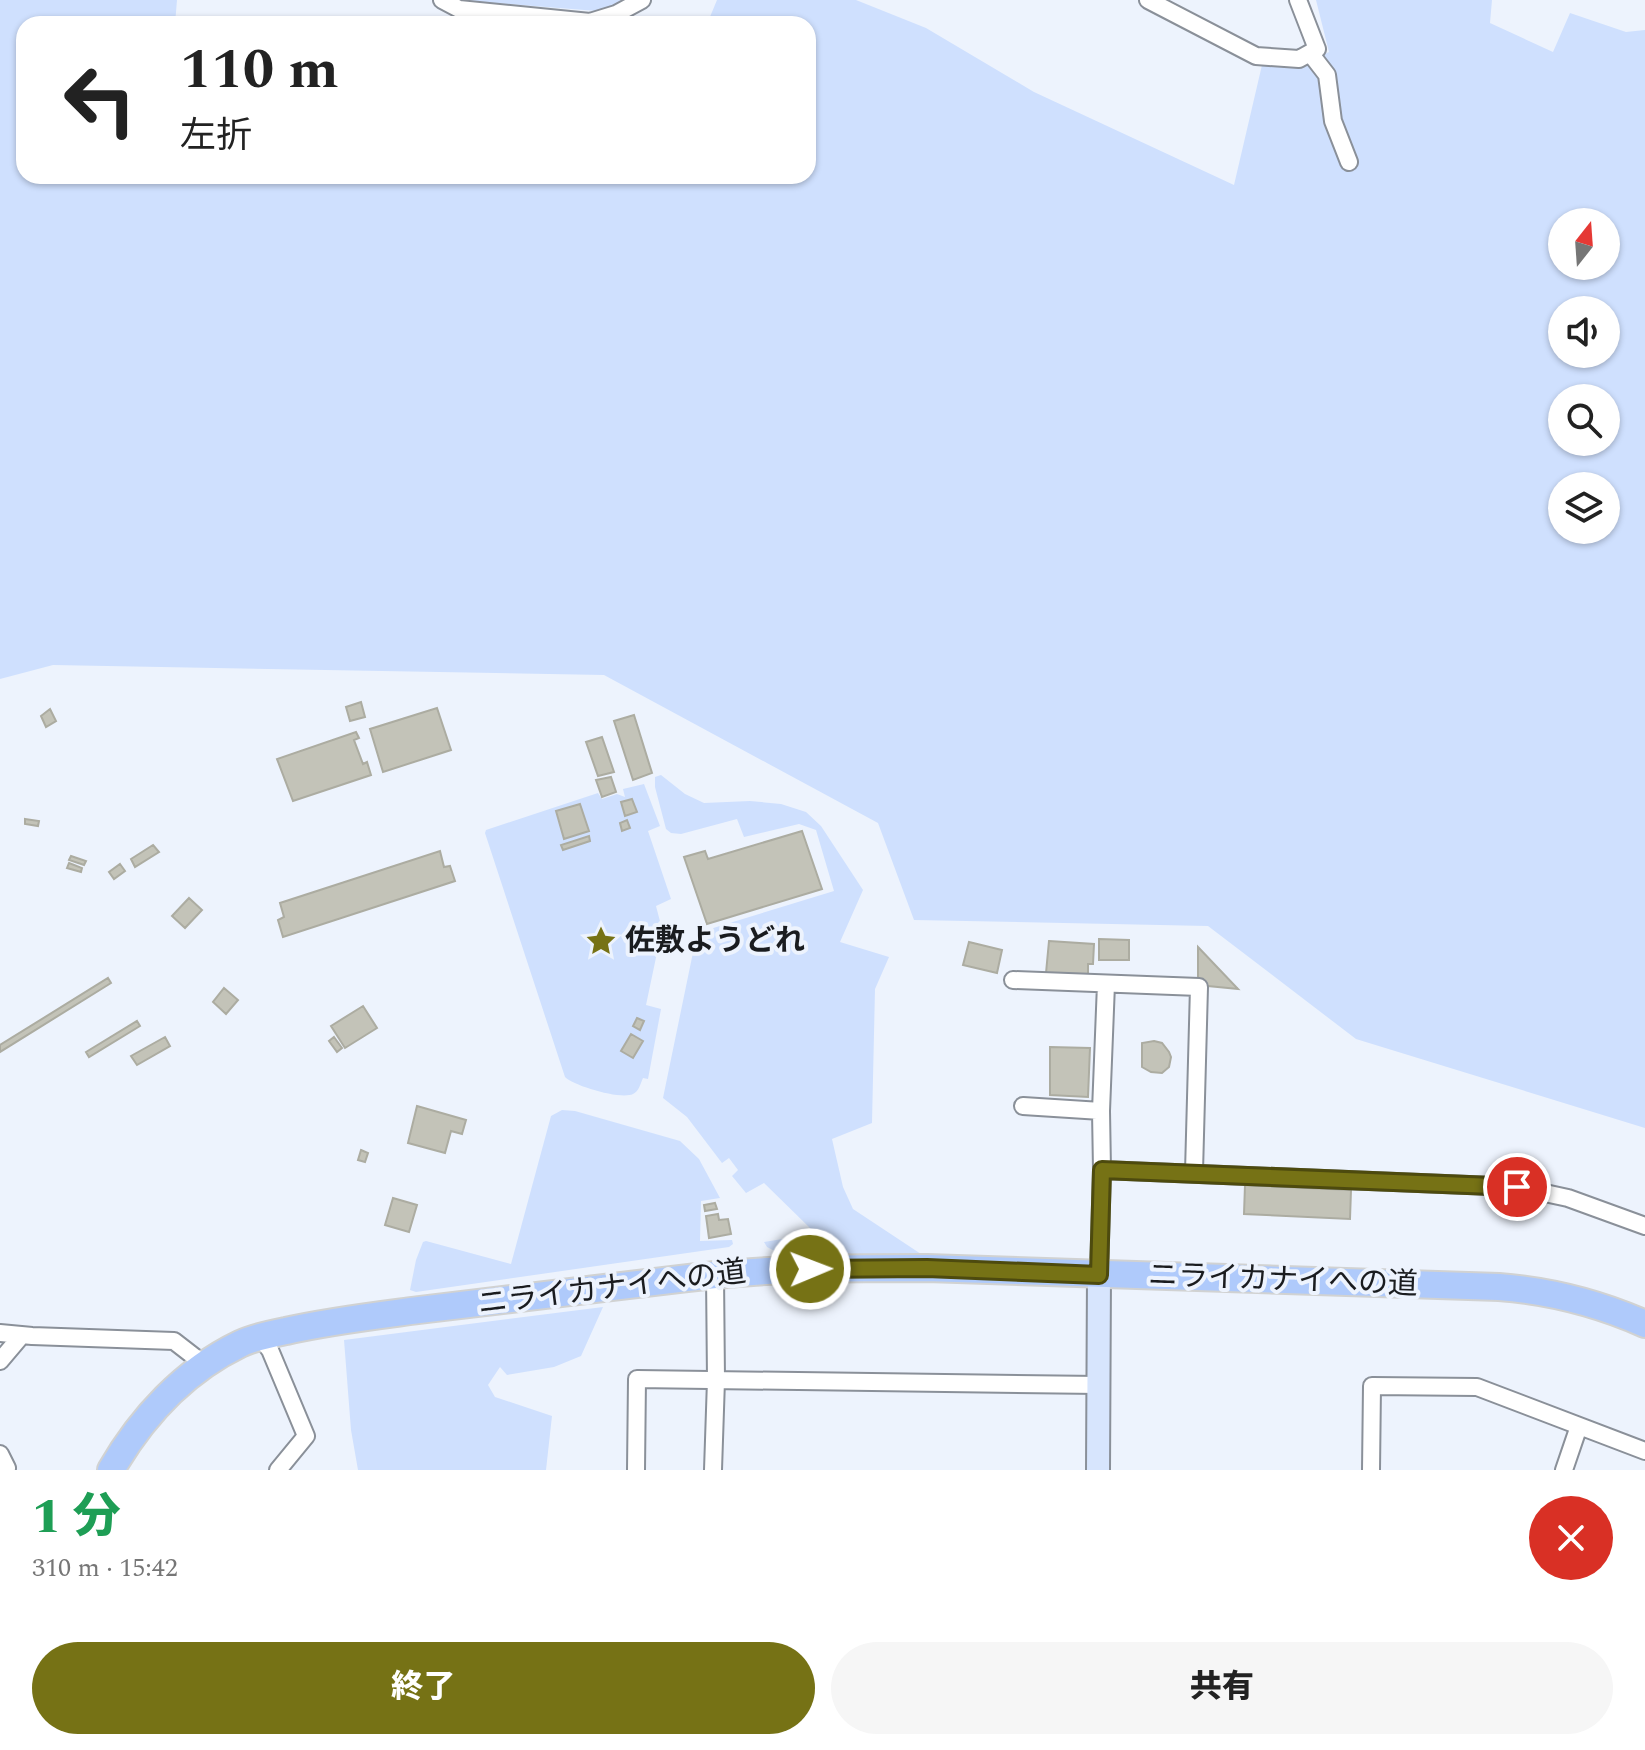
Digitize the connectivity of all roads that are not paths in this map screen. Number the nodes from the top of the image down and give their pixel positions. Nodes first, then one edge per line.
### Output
1 (442, 0) edge
2 (642, 0) edge
3 (1148, 0) edge
4 (1298, 0) edge
5 (530, 16) edge
6 (610, 16) edge
7 (1310, 53) junction
8 (1349, 162) dead end
9 (1013, 980) dead end
10 (1106, 984) junction
11 (1023, 1106) dead end
12 (1101, 1111) junction
13 (1102, 1170) junction
14 (1194, 1172) junction
15 (1645, 1226) edge
16 (715, 1275) junction
17 (1099, 1275) junction
18 (1645, 1324) edge
19 (0, 1333) edge
20 (22, 1335) junction
21 (260, 1337) junction
22 (0, 1361) edge
23 (205, 1365) junction
24 (716, 1380) junction
25 (1099, 1385) junction
26 (1579, 1426) junction
27 (1645, 1451) edge
28 (0, 1454) edge
29 (6, 1470) edge
30 (111, 1470) edge
31 (278, 1470) edge
32 (636, 1470) edge
33 (713, 1470) edge
34 (1098, 1470) edge
35 (1371, 1470) edge
36 (1564, 1470) edge

1 - 5 street
2 - 6 street
3 - 7 street
4 - 7 street
7 - 8 street
9 - 10 street
10 - 12 street
10 - 14 street
11 - 12 street
12 - 13 street
13 - 14 street
13 - 17 street
14 - 15 street
16 - 17 main road, ニライカナイへの道
16 - 21 main road, ニライカナイへの道
16 - 24 street
17 - 18 main road, ニライカナイへの道
17 - 25 street
19 - 20 street
20 - 22 street
20 - 23 street
21 - 23 main road, ニライカナイへの道
21 - 31 street
23 - 30 main road, ニライカナイへの道
24 - 25 street
24 - 32 street
24 - 33 street
25 - 34 street
26 - 27 street
26 - 35 street
26 - 36 street
28 - 29 street

